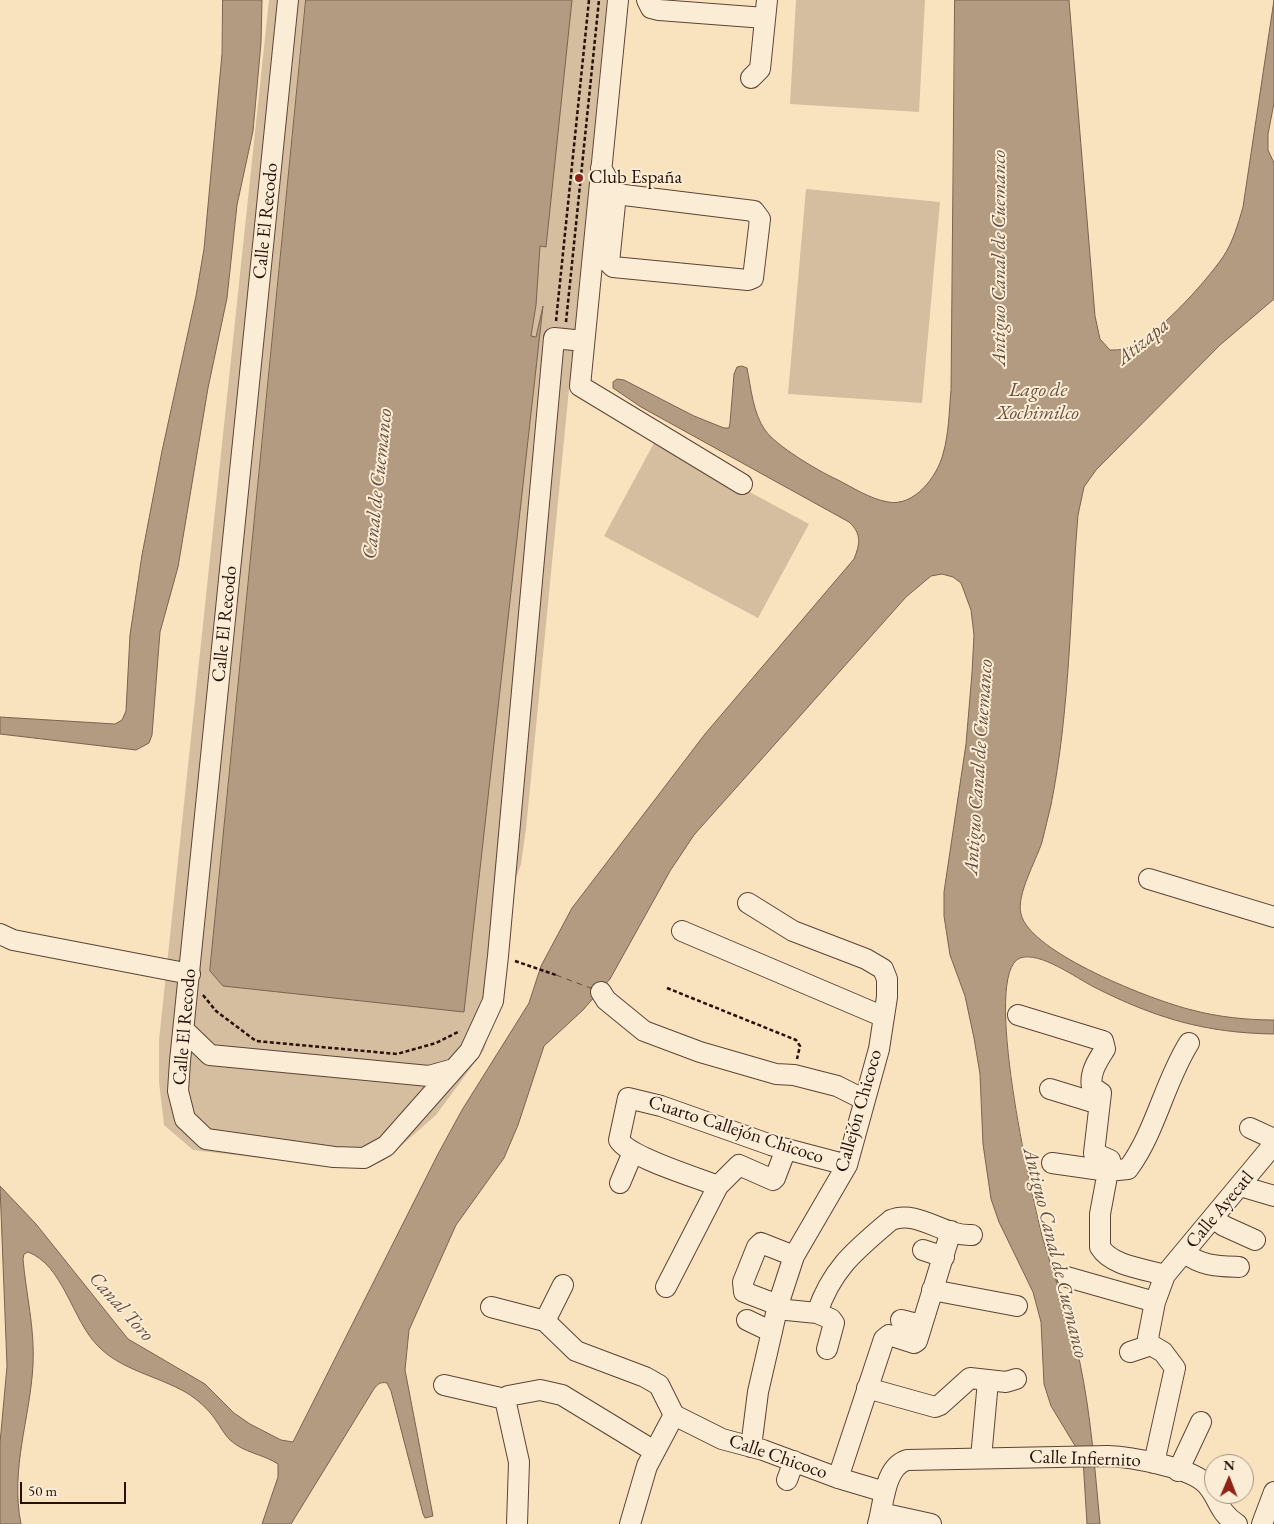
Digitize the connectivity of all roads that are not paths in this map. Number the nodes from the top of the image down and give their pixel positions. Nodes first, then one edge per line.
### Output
1 (288, 0) edge
2 (618, 0) edge
3 (647, 0) edge
4 (766, 9) edge
5 (751, 78) dead end
6 (601, 168) junction
7 (616, 194) junction
8 (567, 339) junction
9 (742, 484) dead end
10 (1149, 879) dead end
11 (748, 903) dead end
12 (1274, 917) edge
13 (682, 931) dead end
14 (0, 934) edge
15 (190, 976) junction
16 (601, 992) dead end
17 (1018, 1015) dead end
18 (884, 1017) junction
19 (184, 1030) junction
20 (1189, 1043) dead end
21 (454, 1069) junction
22 (1050, 1090) dead end
23 (865, 1100) junction
24 (1099, 1104) junction
25 (1250, 1128) dead end
26 (1274, 1138) edge
27 (1274, 1144) edge
28 (786, 1149) junction
29 (633, 1152) junction
30 (1052, 1163) dead end
31 (847, 1165) junction
32 (1108, 1171) junction
33 (620, 1183) dead end
34 (718, 1186) junction
35 (1240, 1186) junction
36 (1274, 1196) edge
37 (1213, 1218) junction
38 (951, 1231) junction
39 (972, 1235) dead end
40 (1255, 1240) dead end
41 (924, 1250) dead end
42 (949, 1255) junction
43 (794, 1256) junction
44 (1190, 1257) junction
45 (1239, 1267) dead end
46 (1165, 1275) junction
47 (1067, 1277) dead end
48 (563, 1285) dead end
49 (666, 1287) dead end
50 (932, 1290) junction
51 (1155, 1302) junction
52 (1017, 1306) dead end
53 (491, 1307) dead end
54 (778, 1307) junction
55 (816, 1313) junction
56 (747, 1320) dead end
57 (901, 1320) dead end
58 (545, 1321) junction
59 (921, 1324) junction
60 (772, 1332) junction
61 (1151, 1346) junction
62 (828, 1349) dead end
63 (1130, 1352) dead end
64 (1016, 1379) dead end
65 (988, 1381) junction
66 (444, 1385) dead end
67 (867, 1388) junction
68 (505, 1399) junction
69 (674, 1415) junction
70 (1201, 1422) dead end
71 (751, 1447) junction
72 (654, 1451) junction
73 (981, 1458) junction
74 (794, 1461) junction
75 (1154, 1463) junction
76 (1178, 1471) junction
77 (838, 1478) junction
78 (787, 1480) dead end
79 (885, 1492) junction
80 (1274, 1492) edge
81 (880, 1518) edge
82 (516, 1524) edge
83 (630, 1524) edge
84 (931, 1524) edge
85 (1237, 1524) edge
86 (1262, 1524) edge

1 - 15 street, Calle El Recodo
2 - 6 street
3 - 4 street
4 - 5 street
6 - 7 street
6 - 8 street
7 - 7 street
8 - 9 street
8 - 21 street, Calle El Recodo
10 - 12 street
11 - 18 street, Callejón Chicoco
13 - 18 street
14 - 15 street
15 - 19 street, Calle El Recodo
16 - 23 street
17 - 24 street
18 - 23 street, Callejón Chicoco
19 - 21 street
19 - 21 street, Calle El Recodo
20 - 32 street
22 - 24 street
23 - 31 street, Callejón Chicoco
24 - 32 street
25 - 26 street
27 - 35 street, Calle Ayecatl
28 - 29 street, Cuarto Callejón Chicoco
28 - 31 street, Cuarto Callejón Chicoco
28 - 34 street
29 - 33 street
29 - 34 street, Cuarto Callejón Chicoco
30 - 32 street
31 - 43 street, Callejón Chicoco
32 - 46 street
34 - 49 street
35 - 36 street
35 - 37 street, Calle Ayecatl
37 - 40 street
37 - 44 street, Calle Ayecatl
38 - 39 street
38 - 42 street
38 - 55 street
41 - 42 street
42 - 50 street
43 - 54 street, Callejón Chicoco
43 - 54 street
44 - 45 street
44 - 46 street, Calle Ayecatl
46 - 51 street
47 - 51 street
48 - 58 street
50 - 52 street
50 - 59 street
51 - 61 street
53 - 58 street
54 - 55 street
54 - 60 street, Callejón Chicoco
55 - 62 street
56 - 60 street
57 - 59 street
58 - 69 street
59 - 67 street
60 - 71 street, Callejón Chicoco
61 - 63 street
61 - 75 street
64 - 65 street
65 - 67 street
65 - 73 street
66 - 68 street
67 - 77 street
68 - 72 street
68 - 82 street
69 - 71 street, Calle Chicoco
69 - 72 street
70 - 76 street
71 - 74 street, Calle Chicoco
72 - 83 street
73 - 75 street, Calle Infiernito
73 - 79 street, Calle Infiernito
74 - 77 street, Calle Chicoco
74 - 78 street
75 - 76 street, Calle Infiernito
76 - 85 street, Calle Infiernito
77 - 79 street, Calle Chicoco
79 - 81 street
80 - 86 street
81 - 84 street

